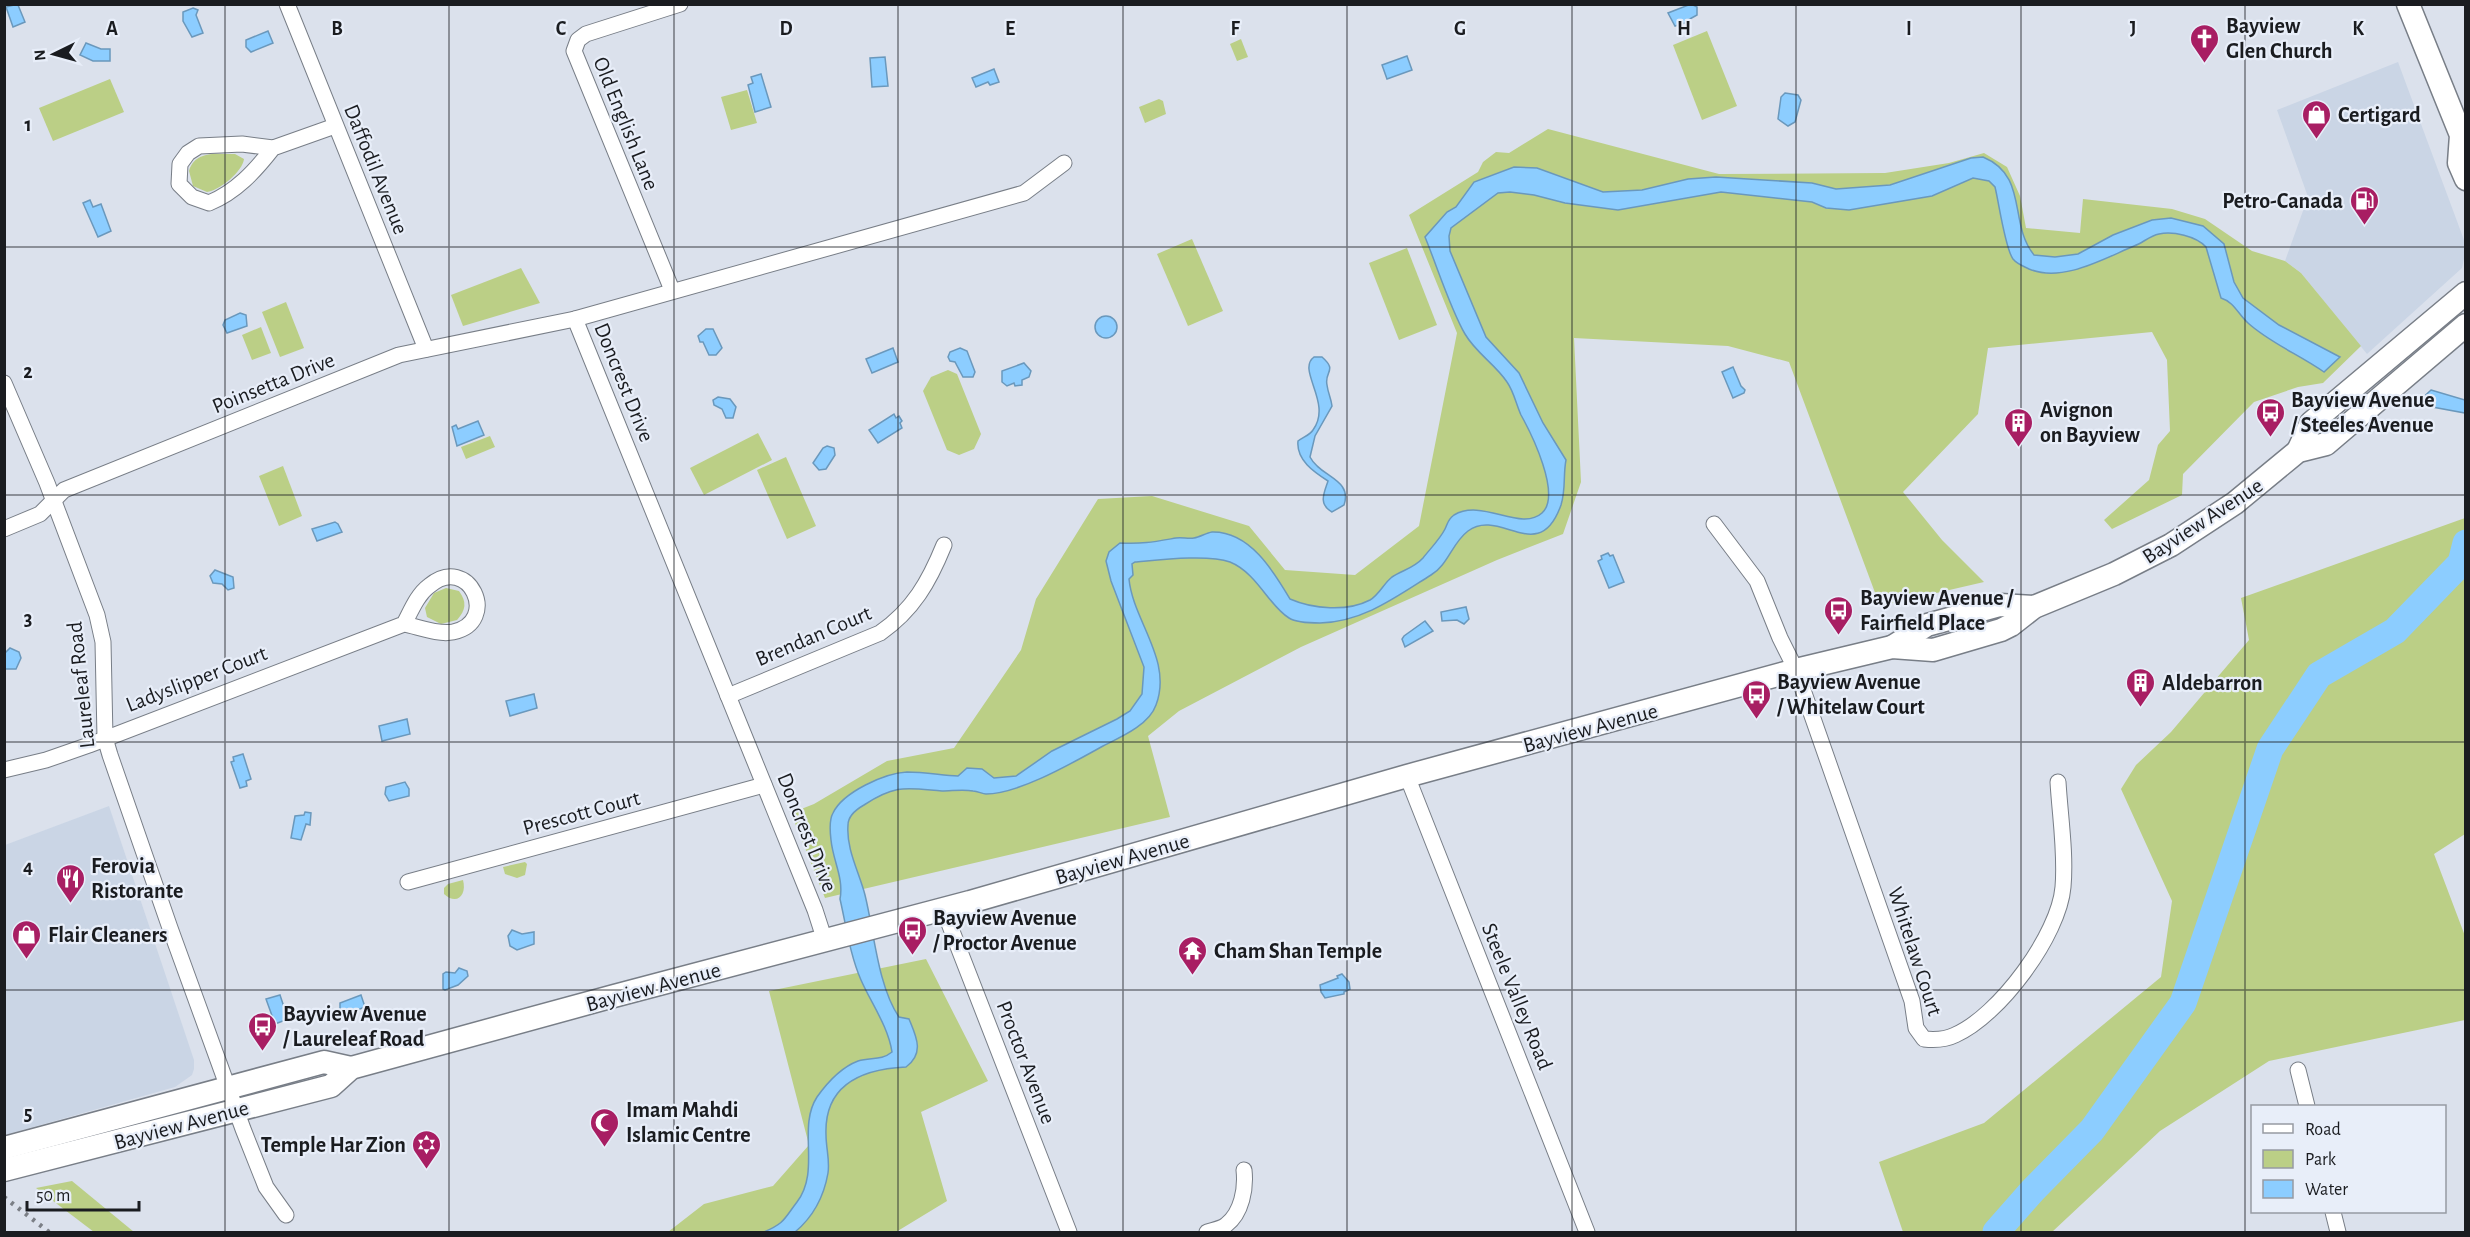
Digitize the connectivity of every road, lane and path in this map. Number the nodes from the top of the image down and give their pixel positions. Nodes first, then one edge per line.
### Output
1 (287, 4) edge
2 (680, 4) edge
3 (2408, 4) edge
4 (335, 126) junction
5 (2463, 137) edge
6 (273, 148) junction
7 (1064, 164) dead end
8 (2466, 179) edge
9 (672, 290) junction
10 (2465, 293) edge
11 (575, 319) junction
12 (2466, 325) edge
13 (2457, 337) edge
14 (426, 349) junction
15 (4, 383) edge
16 (2298, 452) junction
17 (54, 500) junction
18 (1714, 524) dead end
19 (4, 529) edge
20 (944, 545) dead end
21 (404, 624) junction
22 (1796, 670) junction
23 (728, 696) junction
24 (105, 738) junction
25 (4, 770) edge
26 (1407, 776) junction
27 (2058, 782) dead end
28 (764, 785) junction
29 (408, 882) dead end
30 (943, 908) junction
31 (831, 940) junction
32 (351, 1068) junction
33 (2298, 1070) dead end
34 (229, 1087) junction
35 (2307, 1105) edge
36 (237, 1109) junction
37 (4, 1148) edge
38 (4, 1170) edge
39 (1244, 1170) dead end
40 (2333, 1213) edge
41 (286, 1215) dead end
42 (1069, 1233) edge
43 (1207, 1233) edge
44 (1587, 1233) edge
45 (2338, 1233) edge

1 - 4 street, Daffodil Avenue
2 - 9 street, Old English Lane
3 - 5 main road
4 - 6 street
4 - 14 street, Daffodil Avenue
5 - 8 main road
6 - 6 street
7 - 9 street, Doncrest Drive
9 - 11 street, Doncrest Drive
10 - 16 main road, Bayview Avenue
11 - 14 street, Poinsetta Drive
11 - 23 street, Doncrest Drive
12 - 13 main road, Bayview Avenue
13 - 16 main road, Bayview Avenue
14 - 17 street, Poinsetta Drive
15 - 17 street, Laureleaf Road
16 - 22 main road, Bayview Avenue
17 - 19 street, Poinsetta Drive
17 - 24 street, Laureleaf Road
18 - 22 street
20 - 23 street, Brendan Court
21 - 21 street
21 - 24 street, Ladyslipper Court
22 - 26 main road, Bayview Avenue
22 - 27 street, Whitelaw Court
23 - 28 street, Doncrest Drive
24 - 25 street, Ladyslipper Court
24 - 34 street, Laureleaf Road
26 - 30 main road, Bayview Avenue
26 - 44 street, Steele Valley Road
28 - 29 street, Prescott Court
28 - 31 street, Doncrest Drive
30 - 31 main road, Bayview Avenue
30 - 42 street, Proctor Avenue
31 - 32 main road, Bayview Avenue
32 - 34 main road, Bayview Avenue
32 - 36 main road, Bayview Avenue
33 - 35 street
34 - 36 street, Laureleaf Road
34 - 37 main road, Bayview Avenue
36 - 38 main road, Bayview Avenue
36 - 41 street, Laureleaf Road
39 - 43 street
40 - 45 street

